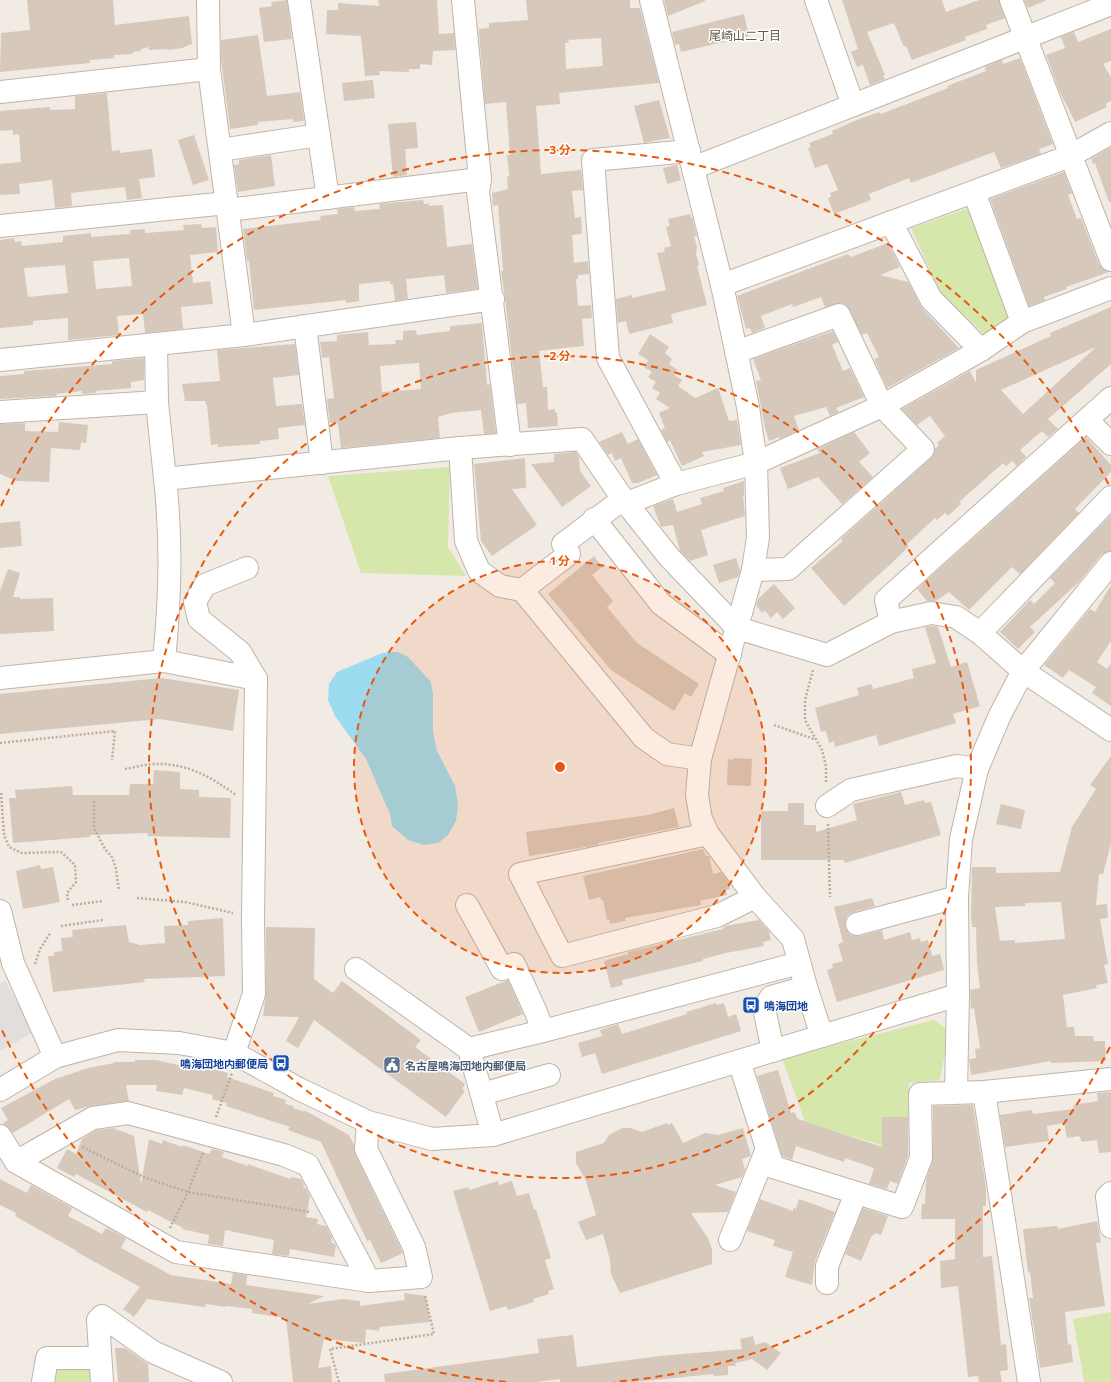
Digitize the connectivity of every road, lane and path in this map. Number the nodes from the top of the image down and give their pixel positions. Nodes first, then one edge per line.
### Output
1 (208, 0) edge
2 (299, 0) edge
3 (463, 0) edge
4 (651, 0) edge
5 (816, 0) edge
6 (1011, 0) edge
7 (1111, 4) edge
8 (1025, 38) junction
9 (209, 69) junction
10 (0, 92) edge
11 (853, 105) junction
12 (1111, 133) edge
13 (319, 135) junction
14 (220, 150) junction
15 (1070, 156) junction
16 (691, 159) junction
17 (480, 179) junction
18 (974, 192) junction
19 (328, 198) junction
20 (227, 207) junction
21 (892, 222) junction
22 (0, 226) edge
23 (1111, 260) edge
24 (722, 285) junction
25 (1111, 288) edge
26 (493, 299) junction
27 (1022, 322) junction
28 (305, 326) junction
29 (244, 335) junction
30 (156, 344) junction
31 (980, 350) junction
32 (736, 352) junction
33 (0, 360) edge
34 (1111, 398) edge
35 (157, 402) junction
36 (882, 406) junction
37 (0, 412) edge
38 (1087, 420) junction
39 (1111, 444) edge
40 (510, 445) junction
41 (460, 448) junction
42 (322, 463) junction
43 (756, 463) junction
44 (165, 479) junction
45 (676, 484) junction
46 (1111, 498) edge
47 (625, 501) junction
48 (594, 519) junction
49 (1111, 563) edge
50 (247, 568) dead end
51 (753, 570) junction
52 (522, 590) junction
53 (891, 622) junction
54 (737, 628) junction
55 (980, 633) junction
56 (818, 652) junction
57 (730, 655) junction
58 (164, 661) junction
59 (1023, 671) junction
60 (0, 678) edge
61 (256, 679) junction
62 (774, 725) dead end
63 (1111, 730) edge
64 (814, 738) junction
65 (0, 743) edge
66 (700, 759) junction
67 (112, 760) dead end
68 (125, 769) dead end
69 (977, 769) junction
70 (1, 793) edge
71 (238, 796) dead end
72 (94, 801) dead end
73 (828, 806) junction
74 (708, 834) junction
75 (119, 890) dead end
76 (755, 896) junction
77 (957, 896) junction
78 (830, 897) dead end
79 (138, 898) dead end
80 (104, 900) dead end
81 (68, 902) dead end
82 (72, 905) dead end
83 (467, 905) dead end
84 (0, 910) edge
85 (236, 914) dead end
86 (103, 920) dead end
87 (857, 924) dead end
88 (61, 926) dead end
89 (50, 932) dead end
90 (799, 963) junction
91 (356, 969) dead end
92 (806, 988) junction
93 (25, 992) junction
94 (958, 995) junction
95 (543, 1031) junction
96 (822, 1036) junction
97 (469, 1049) junction
98 (773, 1051) junction
99 (54, 1057) junction
100 (234, 1060) junction
101 (739, 1061) junction
102 (549, 1075) dead end
103 (1111, 1079) edge
104 (0, 1090) edge
105 (956, 1092) junction
106 (984, 1092) junction
107 (482, 1094) junction
108 (368, 1122) junction
109 (209, 1135) junction
110 (493, 1135) junction
111 (0, 1136) edge
112 (60, 1136) junction
113 (767, 1149) junction
114 (16, 1162) junction
115 (188, 1192) junction
116 (856, 1192) junction
117 (1111, 1193) edge
118 (334, 1216) junction
119 (1111, 1227) edge
120 (730, 1240) dead end
121 (161, 1244) junction
122 (421, 1277) junction
123 (369, 1281) junction
124 (826, 1284) dead end
125 (99, 1358) junction
126 (196, 1376) edge
127 (42, 1382) edge
128 (102, 1382) edge
129 (221, 1382) edge
130 (339, 1382) edge
131 (1029, 1382) edge

1 - 9 street
2 - 13 street
3 - 17 street
4 - 16 street
5 - 11 street
6 - 8 street
7 - 8 street
8 - 11 street
8 - 15 street
9 - 10 street
9 - 14 street
11 - 16 street
12 - 15 street
13 - 14 street
13 - 19 street
14 - 20 street
15 - 18 street
15 - 23 street
16 - 24 street
16 - 45 street
17 - 19 street
17 - 26 street
18 - 21 street
18 - 27 street
19 - 20 street
20 - 22 street
20 - 29 street
21 - 24 street
21 - 31 street
24 - 32 street
25 - 27 street
26 - 28 street
26 - 40 street
27 - 31 street
28 - 29 street
28 - 42 street
29 - 30 street
30 - 33 street
30 - 35 street
31 - 36 street
32 - 36 street
32 - 43 street
34 - 38 street
35 - 37 street
35 - 44 street
36 - 43 street
36 - 51 street
38 - 39 street
38 - 53 street
40 - 41 street
40 - 47 street
41 - 42 street
41 - 52 street
42 - 44 street
43 - 45 street
43 - 51 street
44 - 58 street
45 - 47 street
46 - 55 street
47 - 48 street
47 - 54 street
48 - 52 street
48 - 57 street
49 - 59 street
50 - 61 street
51 - 54 street
52 - 66 street
53 - 55 street
53 - 56 street
54 - 56 street
54 - 57 street
55 - 59 street
56 - 64 path
57 - 66 street
58 - 60 street
58 - 61 street
59 - 63 street
59 - 69 street
61 - 100 street
62 - 64 path
64 - 73 path
65 - 67 path
66 - 74 street
68 - 71 path
69 - 73 street
69 - 77 street
70 - 81 path
72 - 75 path
73 - 78 path
74 - 76 street
74 - 76 street
76 - 90 street
77 - 87 street
77 - 94 street
79 - 85 path
80 - 82 path
83 - 95 street
84 - 93 street
86 - 88 path
89 - 93 path
90 - 92 street
90 - 95 street
91 - 97 street
92 - 96 street
92 - 98 street
93 - 99 street
94 - 96 street
94 - 105 street
95 - 97 street
96 - 98 street
97 - 107 street
98 - 101 street
99 - 100 street
99 - 104 street
100 - 108 street
100 - 109 path
101 - 110 street
101 - 113 street
102 - 107 street
103 - 106 street
105 - 106 street
105 - 116 street
106 - 131 street
107 - 110 street
108 - 110 street
108 - 122 street
109 - 112 street
109 - 115 path
109 - 118 street
111 - 114 street
112 - 114 street
112 - 115 path
113 - 116 street
113 - 120 street
114 - 121 street
115 - 118 path
115 - 121 path
116 - 124 street
117 - 119 street
118 - 123 street
121 - 123 street
122 - 123 street
122 - 130 path
125 - 126 street
125 - 127 street
125 - 128 street
126 - 129 street

